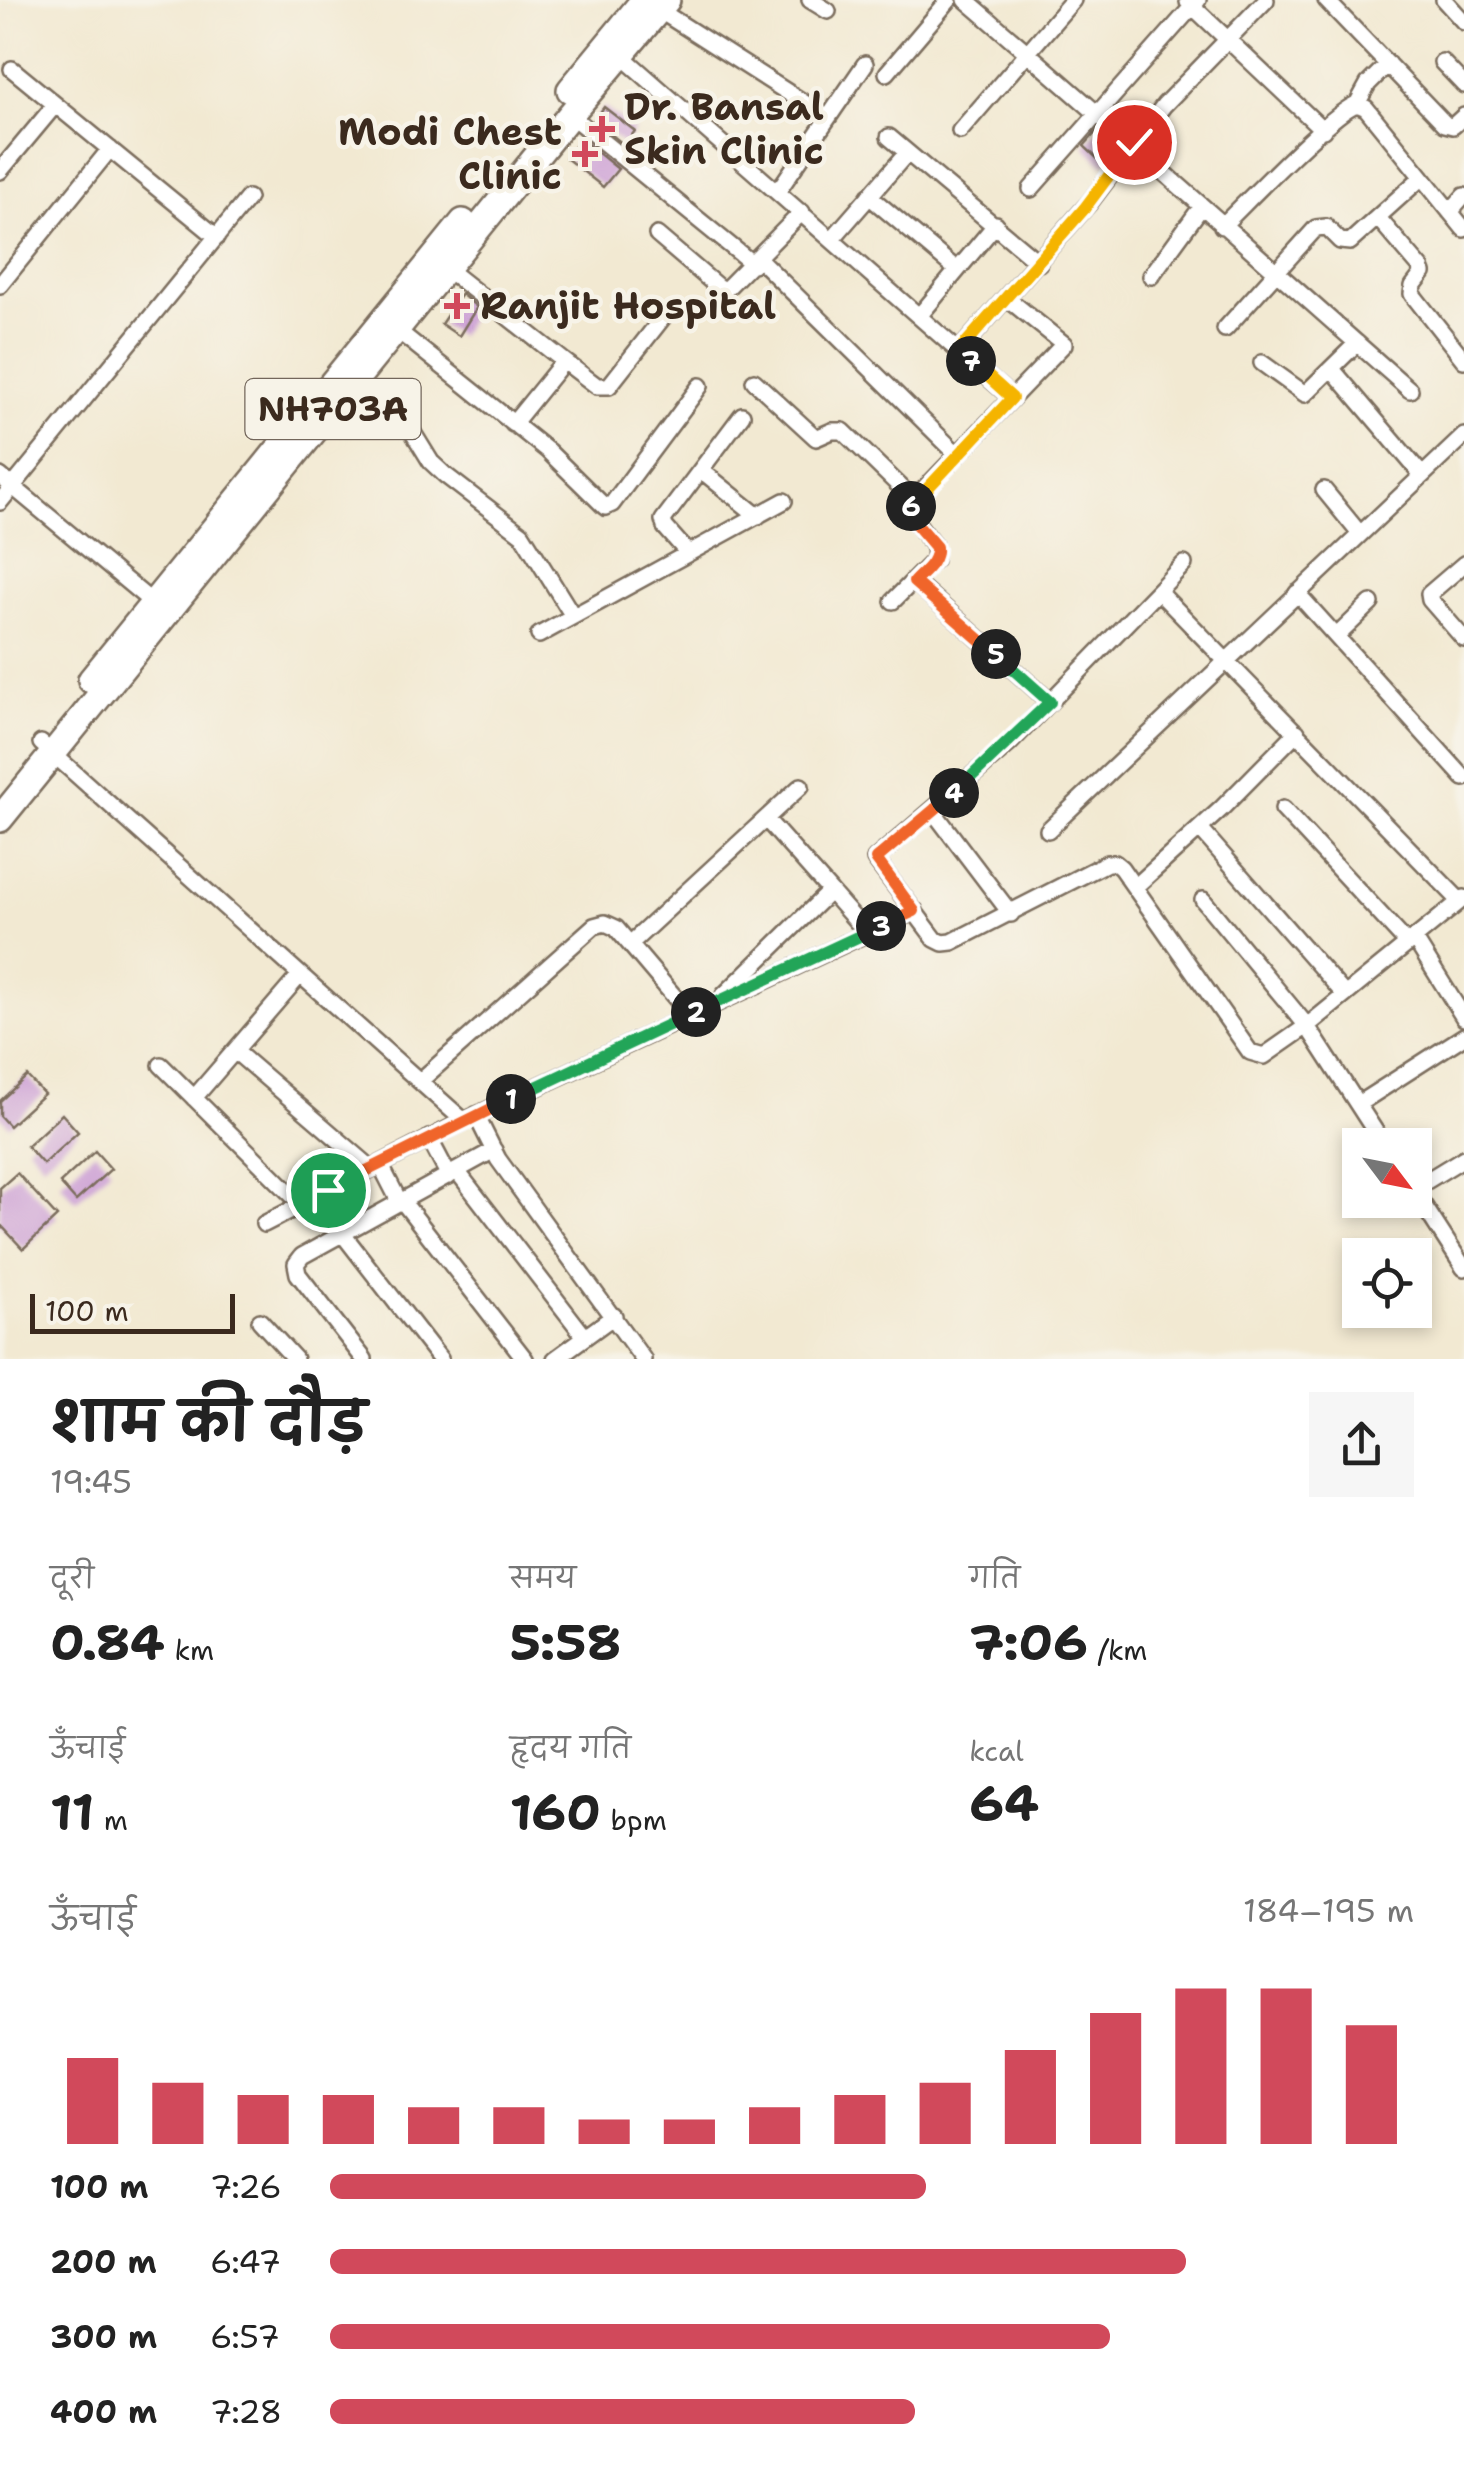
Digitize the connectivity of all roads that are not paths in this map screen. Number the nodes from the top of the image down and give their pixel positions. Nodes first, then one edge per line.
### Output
1 (810, 0) edge
2 (949, 0) edge
3 (966, 0) edge
4 (1074, 0) edge
5 (1266, 0) edge
6 (1326, 0) edge
7 (1444, 0) edge
8 (1192, 2) edge
9 (657, 3) edge
10 (828, 11) dead end
11 (1464, 22) edge
12 (1226, 38) junction
13 (615, 50) junction
14 (1029, 54) junction
15 (1442, 62) dead end
16 (865, 64) dead end
17 (1388, 64) junction
18 (12, 70) dead end
19 (887, 73) dead end
20 (1464, 84) edge
21 (54, 104) junction
22 (1357, 104) junction
23 (1096, 112) junction
24 (570, 115) junction
25 (1464, 116) edge
26 (828, 118) junction
27 (960, 130) dead end
28 (1322, 130) junction
29 (888, 137) dead end
30 (1134, 142) junction
31 (110, 150) junction
32 (908, 154) junction
33 (0, 171) edge
34 (1422, 177) junction
35 (1031, 189) dead end
36 (778, 191) junction
37 (869, 196) junction
38 (1464, 196) edge
39 (248, 198) dead end
40 (1202, 206) junction
41 (802, 212) junction
42 (1450, 212) junction
43 (1378, 218) junction
44 (996, 224) junction
45 (1222, 226) junction
46 (1464, 229) edge
47 (217, 236) junction
48 (657, 236) dead end
49 (833, 238) junction
50 (756, 261) junction
51 (1039, 264) junction
52 (448, 269) junction
53 (957, 270) junction
54 (1274, 271) junction
55 (1151, 276) dead end
56 (0, 285) edge
57 (1008, 299) junction
58 (920, 315) junction
59 (664, 316) dead end
60 (1225, 329) dead end
61 (397, 330) junction
62 (1356, 343) junction
63 (959, 351) junction
64 (1464, 360) edge
65 (564, 361) junction
66 (1262, 362) dead end
67 (1332, 369) junction
68 (754, 381) dead end
69 (354, 384) junction
70 (700, 386) dead end
71 (1410, 390) dead end
72 (1012, 398) junction
73 (742, 415) dead end
74 (513, 424) junction
75 (1464, 436) edge
76 (958, 455) junction
77 (700, 470) junction
78 (1422, 475) junction
79 (6, 481) edge
80 (1324, 490) dead end
81 (914, 500) junction
82 (784, 501) dead end
83 (0, 502) edge
84 (758, 516) junction
85 (1360, 534) junction
86 (688, 553) junction
87 (1184, 564) dead end
88 (1464, 564) edge
89 (914, 582) junction
90 (1158, 591) junction
91 (1297, 593) junction
92 (894, 601) dead end
93 (153, 603) junction
94 (1371, 603) dead end
95 (573, 616) junction
96 (1338, 634) junction
97 (539, 635) dead end
98 (1464, 640) edge
99 (1227, 659) junction
100 (1050, 702) junction
101 (1297, 732) junction
102 (48, 749) junction
103 (1464, 778) edge
104 (801, 786) dead end
105 (0, 793) edge
106 (1283, 809) dead end
107 (933, 811) junction
108 (0, 819) edge
109 (766, 819) junction
110 (1048, 830) dead end
111 (1200, 830) junction
112 (1135, 887) junction
113 (830, 891) junction
114 (1462, 899) edge
115 (1203, 900) dead end
116 (914, 911) junction
117 (1011, 914) junction
118 (866, 932) junction
119 (1410, 941) junction
120 (630, 944) junction
121 (300, 974) junction
122 (1344, 995) junction
123 (715, 1004) junction
124 (690, 1015) junction
125 (1464, 1018) edge
126 (1307, 1026) junction
127 (1464, 1036) edge
128 (235, 1051) junction
129 (162, 1065) dead end
130 (420, 1081) junction
131 (194, 1098) junction
132 (1358, 1104) junction
133 (470, 1118) junction
134 (1373, 1128) edge
135 (430, 1138) junction
136 (494, 1150) junction
137 (1464, 1158) edge
138 (375, 1166) junction
139 (453, 1173) junction
140 (1432, 1179) edge
141 (328, 1190) junction
142 (401, 1202) junction
143 (300, 1204) junction
144 (1432, 1217) edge
145 (264, 1224) dead end
146 (345, 1231) junction
147 (1464, 1268) edge
148 (614, 1316) junction
149 (260, 1322) dead end
150 (585, 1337) junction
151 (295, 1359) edge
152 (364, 1359) edge
153 (440, 1359) edge
154 (525, 1359) edge
155 (555, 1359) edge
156 (643, 1359) edge

1 - 10 street
2 - 19 street
3 - 14 street
4 - 14 street
5 - 12 street
6 - 17 street
7 - 11 street
8 - 12 street
8 - 23 street
9 - 13 highway, NH703A
9 - 26 street
12 - 28 street
12 - 30 street
13 - 24 highway, NH703A
13 - 36 street
13 - 93 highway, NH703A
14 - 23 street
14 - 27 street
15 - 20 street
16 - 26 street
17 - 22 street
17 - 25 street
18 - 21 street
21 - 31 street
21 - 33 street
22 - 28 street
22 - 34 street
23 - 30 street
23 - 35 street
24 - 50 street
24 - 52 highway, NH703A
26 - 36 street
28 - 45 street
29 - 32 street
30 - 40 street
30 - 51 street
31 - 47 street
31 - 56 street
32 - 37 street
32 - 44 street
34 - 42 street
34 - 43 street
36 - 41 street
37 - 49 street
37 - 53 street
38 - 42 street
39 - 47 street
40 - 45 street
40 - 55 street
41 - 49 street
41 - 50 street
42 - 46 street
43 - 54 street
43 - 64 street
44 - 51 street
44 - 53 street
45 - 54 street
47 - 79 street
48 - 50 street
49 - 58 street
50 - 76 street
51 - 57 street
52 - 61 highway, NH703A
52 - 65 street
53 - 58 street
54 - 60 street
54 - 62 street
57 - 63 street
57 - 72 street
58 - 63 street
59 - 65 street
61 - 69 highway, NH703A
61 - 74 street
62 - 67 street
62 - 71 street
63 - 72 street
65 - 74 street
66 - 67 street
67 - 78 street
68 - 81 street
69 - 95 street
69 - 102 highway, NH703A
70 - 74 street
72 - 76 street
73 - 77 street
75 - 78 street
76 - 81 street
77 - 84 street
77 - 86 street
78 - 85 street
79 - 83 street
79 - 93 street
80 - 85 street
81 - 89 street
82 - 84 street
84 - 86 street
85 - 91 street
86 - 95 street
87 - 90 street
88 - 98 street
89 - 92 street
89 - 100 street
90 - 99 street
90 - 100 street
91 - 96 street
91 - 99 street
93 - 102 highway, NH703A
94 - 96 street
95 - 97 street
96 - 103 street
99 - 101 street
99 - 110 street
100 - 107 street
101 - 111 street
101 - 114 street
102 - 105 highway, NH703A
102 - 108 highway, NH703A
102 - 121 street
104 - 109 street
106 - 119 street
107 - 116 street
107 - 117 street
109 - 113 street
109 - 120 street
111 - 112 street
111 - 122 street
112 - 117 street
112 - 126 street
113 - 118 street
113 - 123 street
114 - 119 street
115 - 126 street
116 - 117 street
116 - 118 street
118 - 123 street
119 - 122 street
119 - 125 street
120 - 124 street
120 - 130 street
121 - 128 street
121 - 130 street
122 - 126 street
123 - 124 street
124 - 133 street
126 - 132 street
127 - 132 street
128 - 131 street
128 - 138 street
129 - 131 street
130 - 133 street
131 - 143 street
132 - 134 street
133 - 135 street
133 - 136 street
135 - 138 street
135 - 139 street
136 - 139 street
136 - 148 street
137 - 140 street
138 - 141 street
138 - 142 street
139 - 142 street
139 - 150 street
141 - 143 street
141 - 146 street
142 - 146 street
142 - 154 street
143 - 145 street
144 - 147 street
146 - 152 street
146 - 153 street
148 - 150 street
148 - 156 street
149 - 151 street
150 - 155 street

